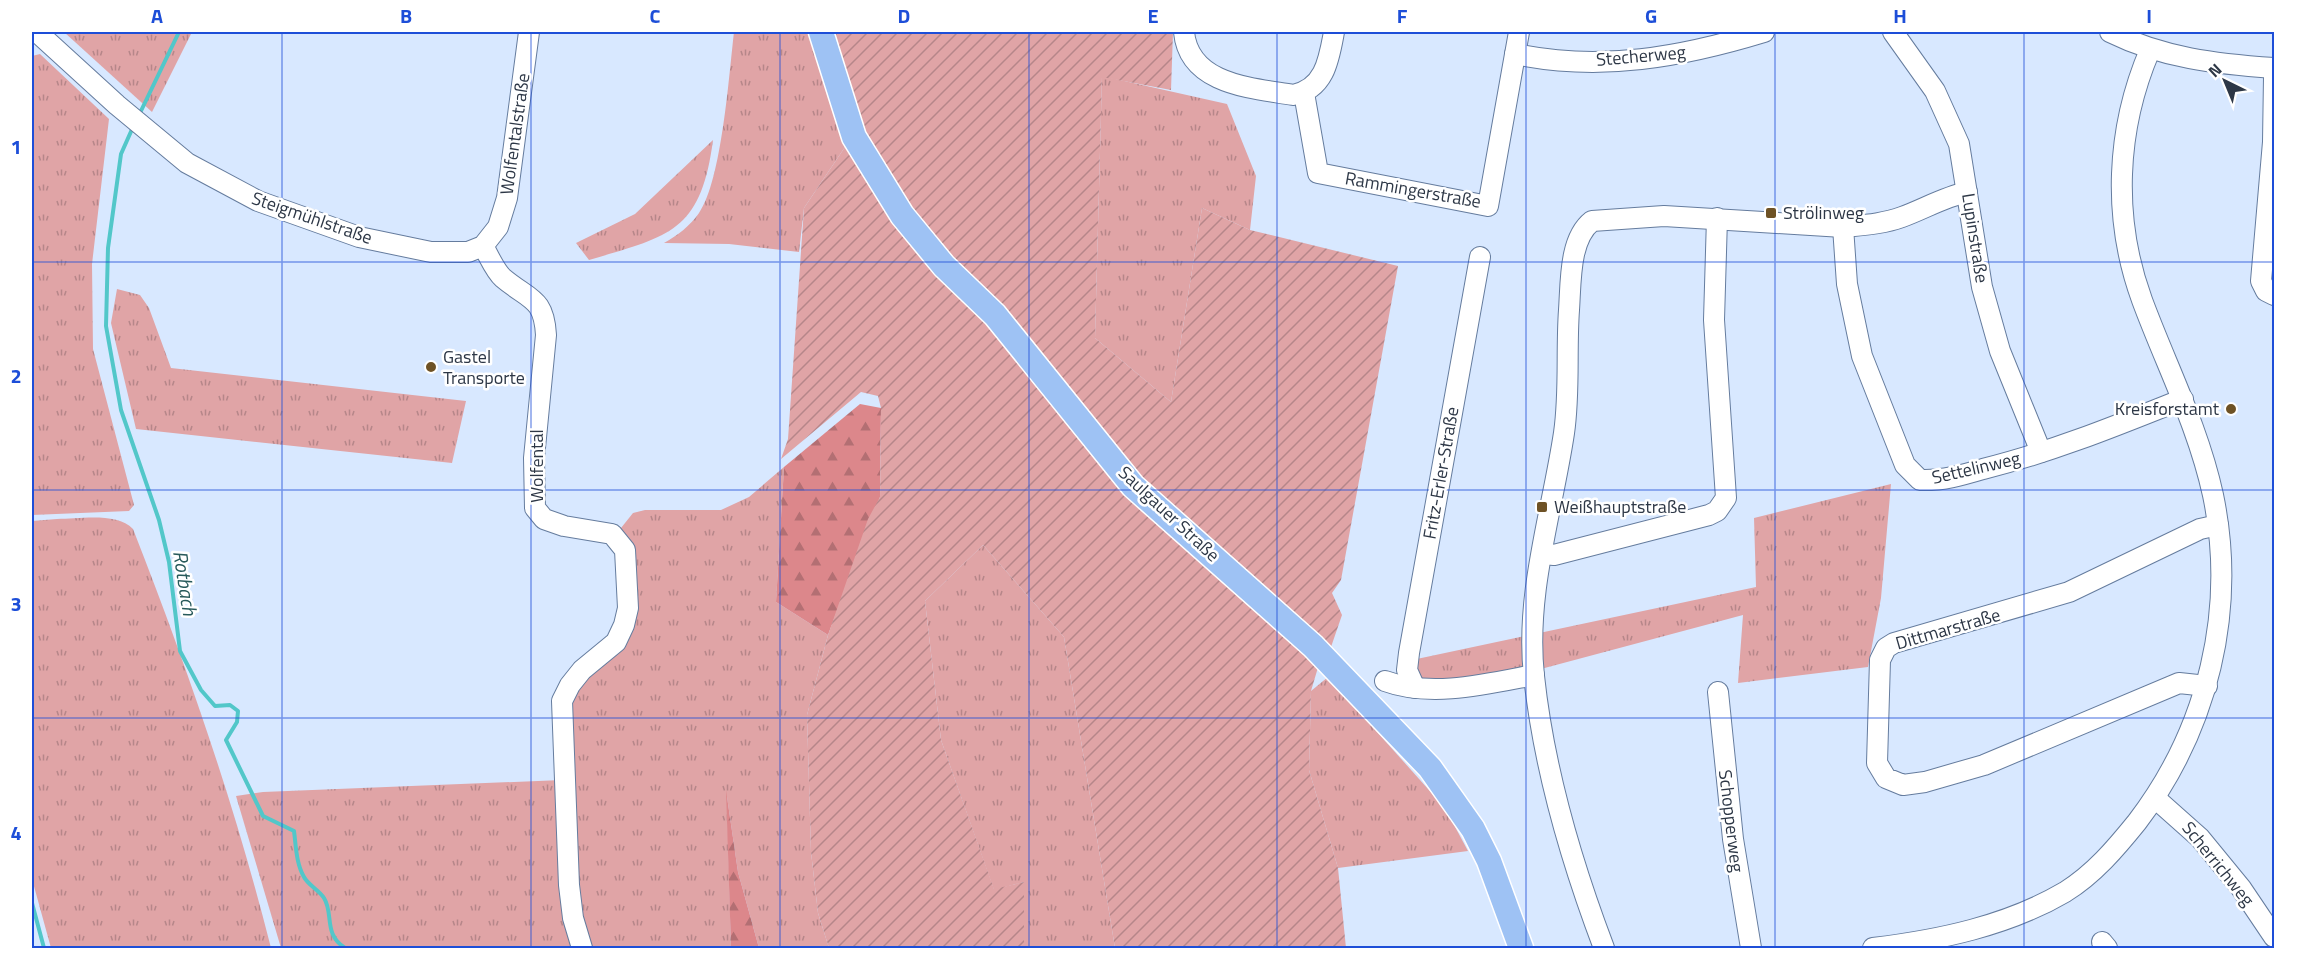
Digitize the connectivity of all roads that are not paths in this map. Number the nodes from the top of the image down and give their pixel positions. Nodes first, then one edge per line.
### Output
1 (529, 32) edge
2 (821, 32) edge
3 (1184, 32) edge
4 (1334, 32) edge
5 (1519, 32) edge
6 (1764, 32) edge
7 (1893, 32) edge
8 (2110, 32) edge
9 (42, 35) edge
10 (2150, 50) junction
11 (1515, 54) junction
12 (2274, 68) edge
13 (2274, 77) edge
14 (1304, 93) junction
15 (2274, 142) edge
16 (1967, 192) junction
17 (1717, 218) junction
18 (1843, 227) junction
19 (488, 240) junction
20 (1480, 257) dead end
21 (2274, 296) edge
22 (2183, 399) junction
23 (2041, 452) junction
24 (2218, 525) junction
25 (1543, 554) junction
26 (1534, 675) junction
27 (1385, 681) dead end
28 (2207, 686) junction
29 (1415, 688) junction
30 (1718, 692) dead end
31 (2156, 798) junction
32 (2274, 937) edge
33 (582, 948) edge
34 (1521, 948) edge
35 (1604, 948) edge
36 (1751, 948) edge
37 (1873, 948) edge

1 - 19 street, Wolfentalstraße
2 - 34 main road, Saulgauer Straße
3 - 14 street
4 - 14 street
5 - 11 street, Rammingerstraße
6 - 11 street, Stecherweg
7 - 16 street, Lupinstraße
8 - 10 street
9 - 19 street, Steigmühlstraße
10 - 12 street
10 - 22 street
11 - 14 street, Rammingerstraße
13 - 15 street
15 - 21 street
16 - 18 street
16 - 23 street, Lupinstraße
17 - 18 street
17 - 25 street
17 - 25 street
18 - 23 street, Settelinweg
19 - 33 street, Wolfental
20 - 29 street, Fritz-Erler-Straße
22 - 23 street, Settelinweg
22 - 24 street
24 - 28 street
24 - 28 street, Dittmarstraße
25 - 26 street
26 - 29 street
26 - 35 street
27 - 29 street
28 - 31 street
30 - 36 street, Schopperweg
31 - 32 street, Scherrichweg
31 - 37 street

